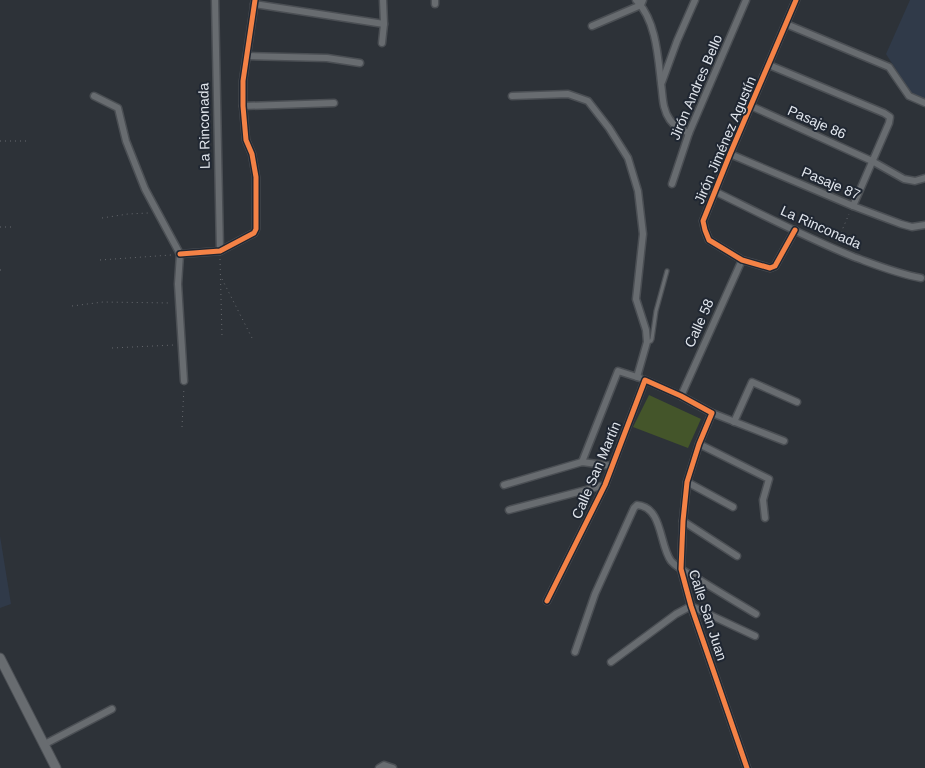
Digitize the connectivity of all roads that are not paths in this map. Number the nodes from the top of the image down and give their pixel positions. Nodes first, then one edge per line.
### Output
1 (215, 0) edge
2 (383, 0) edge
3 (695, 0) edge
4 (746, 0) edge
5 (796, 0) edge
6 (255, 2) edge
7 (640, 2) edge
8 (384, 24) junction
9 (786, 24) junction
10 (592, 26) dead end
11 (382, 43) dead end
12 (247, 56) junction
13 (360, 63) dead end
14 (769, 65) junction
15 (661, 84) junction
16 (94, 96) dead end
17 (512, 96) dead end
18 (334, 103) dead end
19 (925, 103) edge
20 (243, 106) junction
21 (751, 106) junction
22 (689, 133) junction
23 (730, 154) junction
24 (872, 161) junction
25 (925, 178) edge
26 (672, 184) dead end
27 (714, 191) junction
28 (853, 206) junction
29 (925, 225) edge
30 (794, 230) junction
31 (220, 251) junction
32 (180, 254) junction
33 (742, 260) junction
34 (667, 271) dead end
35 (920, 278) dead end
36 (647, 342) junction
37 (637, 377) junction
38 (645, 380) junction
39 (184, 381) road end
40 (681, 396) junction
41 (797, 402) dead end
42 (712, 413) junction
43 (734, 422) junction
44 (784, 441) dead end
45 (699, 444) junction
46 (582, 462) junction
47 (612, 466) junction
48 (687, 482) junction
49 (504, 485) dead end
50 (605, 485) junction
51 (733, 508) dead end
52 (509, 510) dead end
53 (765, 518) dead end
54 (683, 521) junction
55 (737, 556) dead end
56 (681, 569) junction
57 (548, 601) dead end
58 (691, 606) junction
59 (756, 614) dead end
60 (755, 636) dead end
61 (575, 652) dead end
62 (0, 658) edge
63 (611, 662) dead end
64 (112, 709) dead end
65 (45, 744) junction
66 (56, 768) edge
67 (379, 768) edge
68 (393, 768) edge
69 (747, 768) edge

1 - 31 street, La Rinconada
2 - 8 street
3 - 15 street
4 - 22 street, Jirón Andres Bello
5 - 9 street, Jirón Jiménez Agustín
6 - 8 street
6 - 12 street
7 - 10 street
7 - 15 street
8 - 11 street
9 - 14 street, Jirón Jiménez Agustín
9 - 19 street
12 - 13 street
12 - 20 street
14 - 21 street, Jirón Jiménez Agustín
14 - 24 street
15 - 22 street
16 - 32 street
17 - 36 street
18 - 20 street
20 - 31 street
21 - 23 street, Jirón Jiménez Agustín
21 - 24 street, Pasaje 86
22 - 26 street, Jirón Andres Bello
23 - 27 street, Jirón Jiménez Agustín
23 - 28 street, Pasaje 87
24 - 25 street, Pasaje 86
24 - 28 street
27 - 30 street, La Rinconada
27 - 33 street, Jirón Jiménez Agustín
28 - 29 street, Pasaje 87
30 - 33 street, Jirón Jiménez Agustín
30 - 35 street, La Rinconada
31 - 32 street
32 - 39 street
33 - 40 street, Calle 58
34 - 36 lane
36 - 37 street
37 - 38 street
37 - 46 street
38 - 40 street
38 - 47 street, Calle San Martín
40 - 42 street
41 - 43 street
42 - 43 street
42 - 45 street, Calle San Juan
43 - 44 street
45 - 48 street, Calle San Juan
45 - 53 street
46 - 47 street
46 - 49 street
47 - 50 street, Calle San Martín
48 - 51 street
48 - 54 street, Calle San Juan
50 - 52 street
50 - 57 street, Calle San Martín
54 - 55 street
54 - 56 street, Calle San Juan
56 - 58 street, Calle San Juan
56 - 59 street
56 - 61 street
58 - 60 street
58 - 63 street
58 - 69 street, Calle San Juan
62 - 65 street
64 - 65 street
65 - 66 street
67 - 68 street

